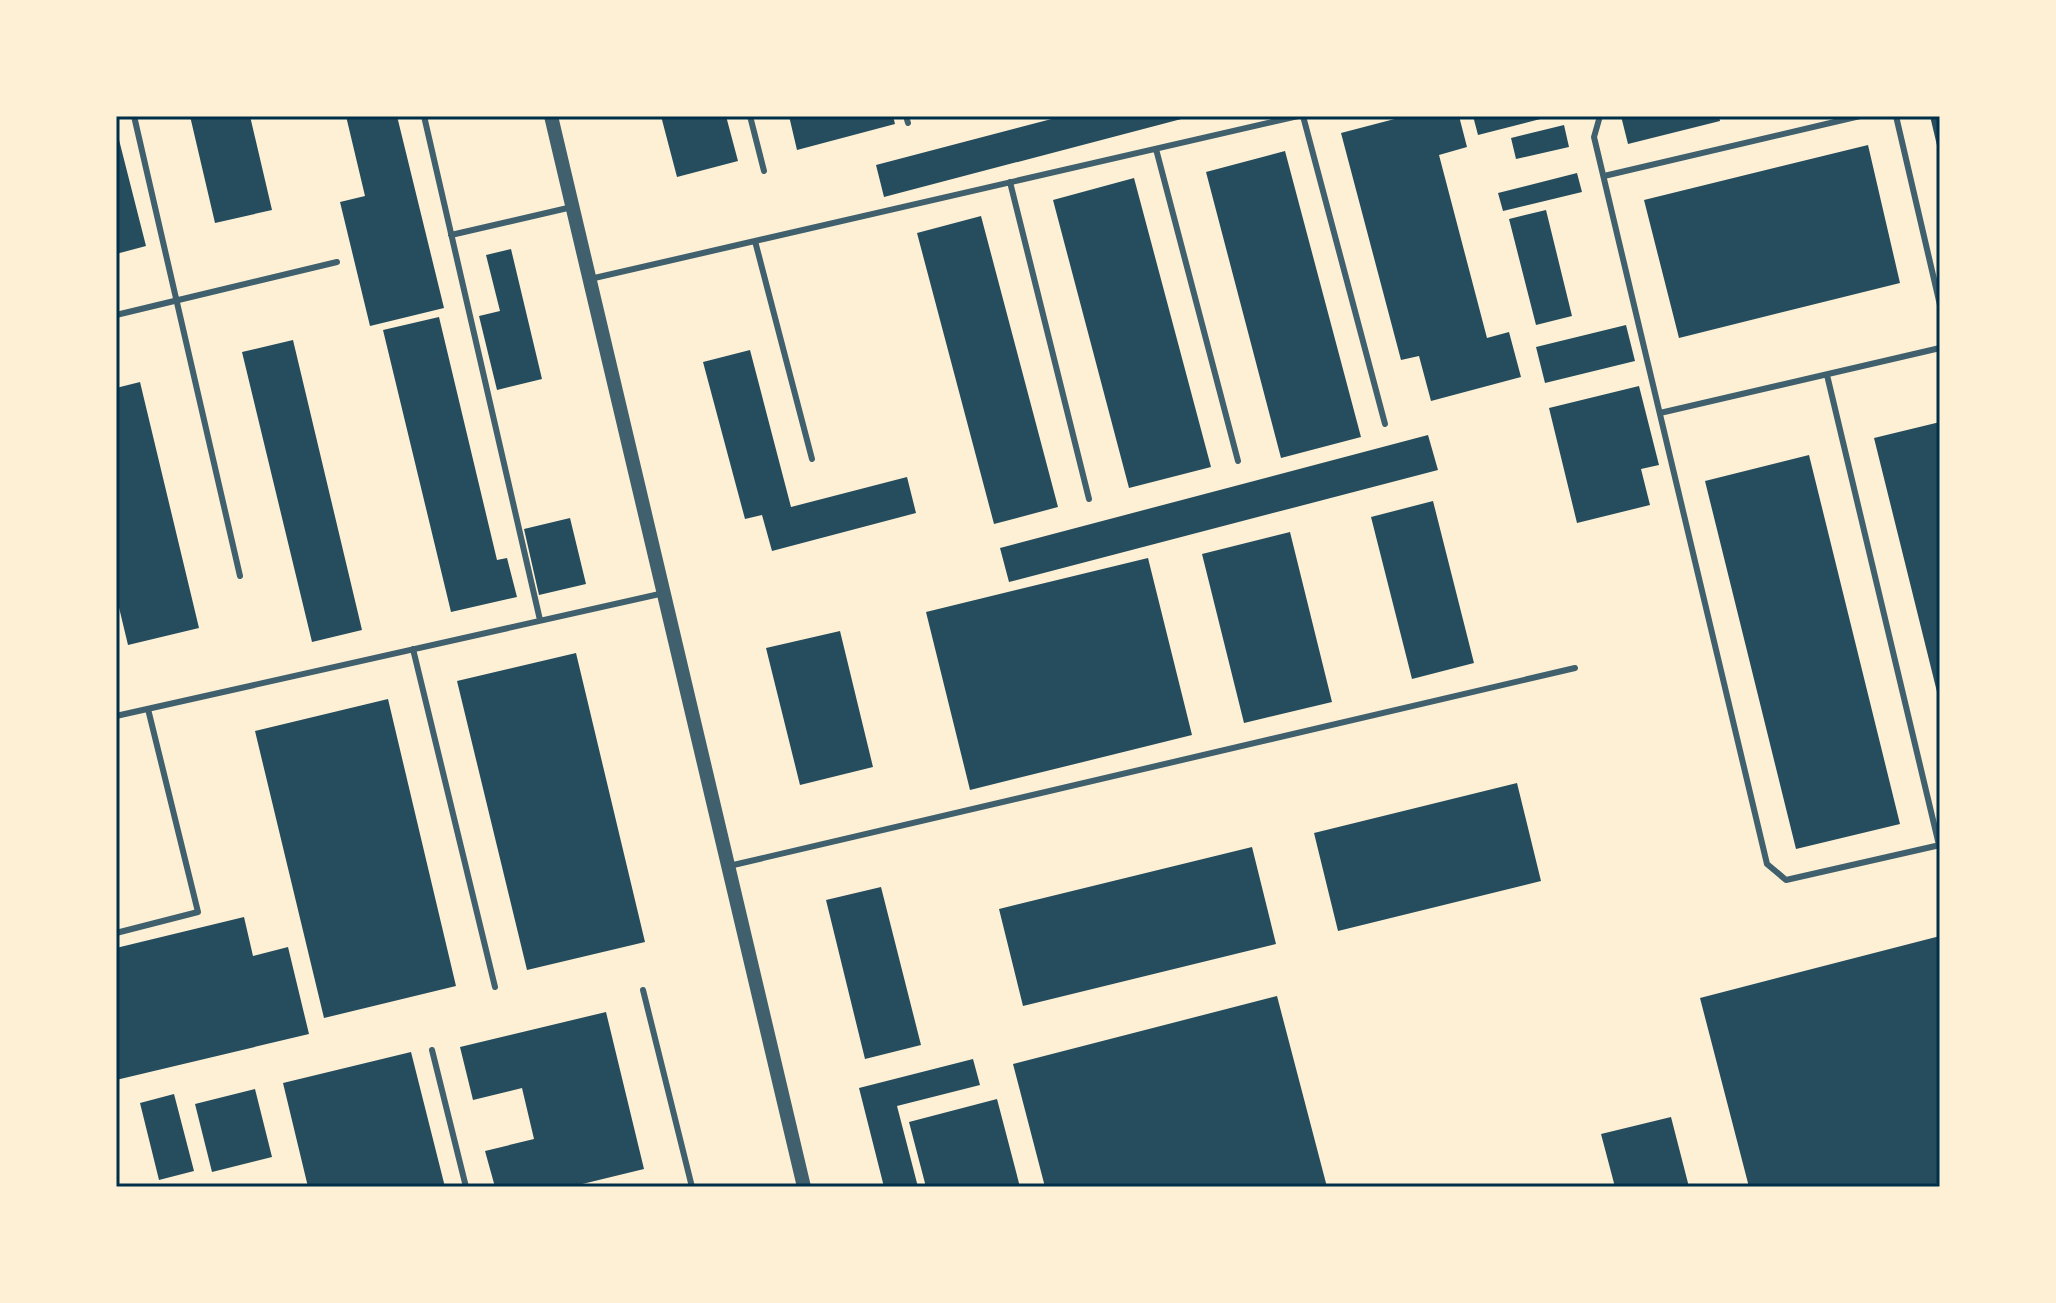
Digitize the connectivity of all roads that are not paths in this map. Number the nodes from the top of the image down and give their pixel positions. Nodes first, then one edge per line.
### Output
1 (134, 116) edge
2 (424, 116) edge
3 (551, 116) edge
4 (750, 116) edge
5 (1300, 116) edge
6 (1600, 116) edge
7 (1860, 116) edge
8 (1896, 116) edge
9 (1156, 149) junction
10 (764, 171) dead end
11 (1604, 176) junction
12 (1010, 182) junction
13 (572, 207) junction
14 (451, 235) junction
15 (755, 241) junction
16 (337, 262) dead end
17 (590, 279) junction
18 (177, 300) junction
19 (1940, 305) edge
20 (116, 315) edge
21 (1940, 348) edge
22 (1827, 375) junction
23 (1660, 413) junction
24 (1385, 424) dead end
25 (812, 459) dead end
26 (1238, 461) dead end
27 (1089, 499) dead end
28 (240, 576) dead end
29 (664, 593) junction
30 (540, 620) junction
31 (413, 649) junction
32 (1575, 668) dead end
33 (148, 709) junction
34 (116, 716) edge
35 (1939, 845) edge
36 (729, 866) junction
37 (116, 933) edge
38 (495, 987) dead end
39 (643, 990) dead end
40 (432, 1050) dead end
41 (466, 1187) edge
42 (692, 1187) edge
43 (804, 1187) edge

1 - 18 lane
2 - 14 lane
3 - 13 street
4 - 10 lane
5 - 9 lane
5 - 24 lane
6 - 11 lane
7 - 11 lane
8 - 19 lane
9 - 12 lane
9 - 26 lane
11 - 23 lane
12 - 15 lane
12 - 27 lane
13 - 14 lane
13 - 17 street
14 - 30 lane
15 - 17 lane
15 - 25 lane
16 - 18 lane
17 - 29 street
18 - 20 lane
18 - 28 lane
21 - 22 lane
22 - 23 lane
22 - 35 lane
23 - 35 lane
29 - 30 lane
29 - 36 street
30 - 31 lane
31 - 33 lane
31 - 38 lane
32 - 36 lane
33 - 34 lane
33 - 37 lane
36 - 43 street
39 - 42 lane
40 - 41 lane

